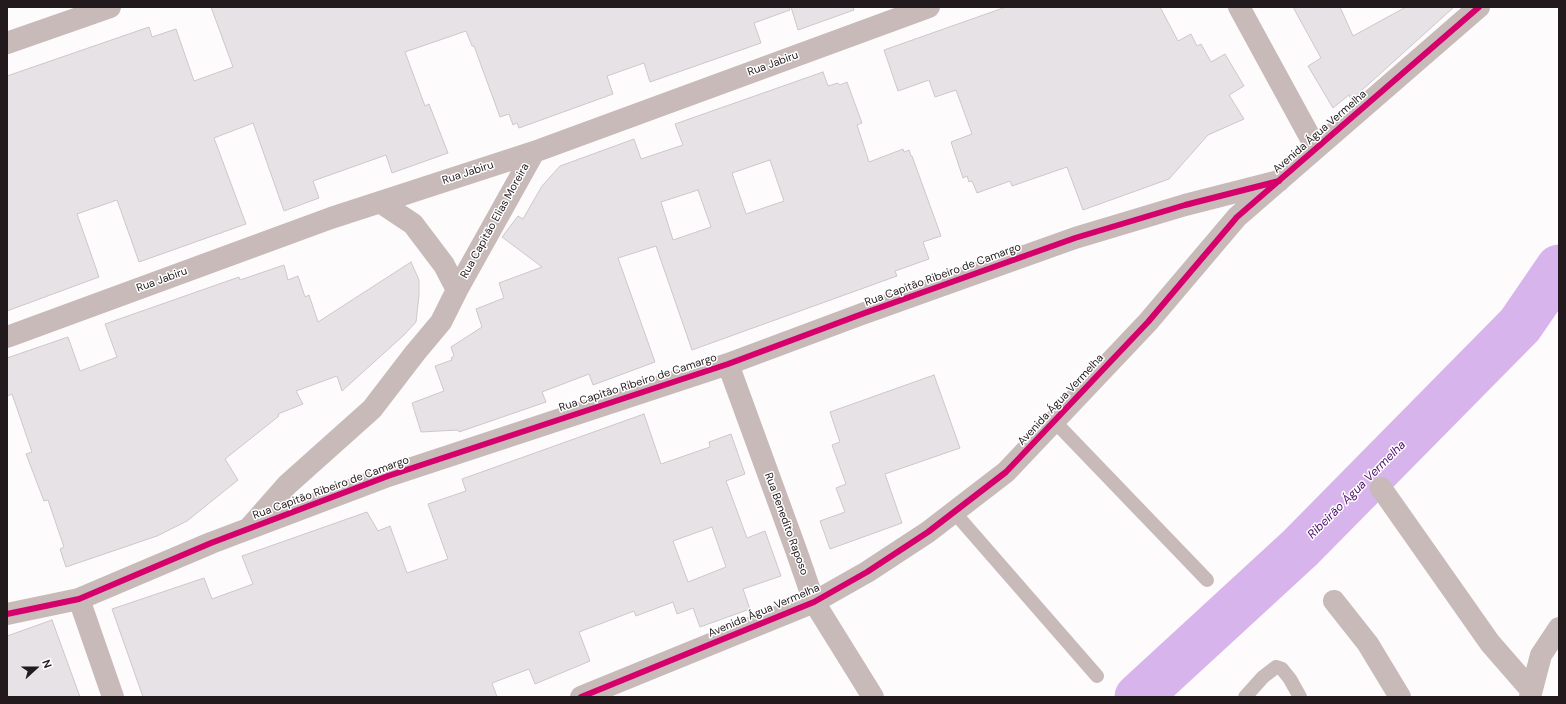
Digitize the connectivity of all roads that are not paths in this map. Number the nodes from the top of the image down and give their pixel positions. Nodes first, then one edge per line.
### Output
1 (110, 7) edge
2 (929, 7) edge
3 (1239, 7) edge
4 (1479, 7) edge
5 (7, 43) edge
6 (1316, 148) junction
7 (534, 152) junction
8 (1279, 181) junction
9 (380, 202) junction
10 (456, 290) junction
11 (7, 337) edge
12 (728, 364) junction
13 (1054, 422) junction
14 (1381, 488) dead end
15 (954, 512) junction
16 (249, 528) junction
17 (1207, 580) dead end
18 (79, 599) junction
19 (1334, 601) dead end
20 (814, 602) junction
21 (7, 614) edge
22 (1559, 628) edge
23 (1550, 658) edge
24 (1097, 676) dead end
25 (1530, 694) edge
26 (113, 697) edge
27 (581, 697) edge
28 (873, 697) edge
29 (1245, 697) edge
30 (1300, 697) edge
31 (1400, 697) edge

1 - 5 street
2 - 7 street, Rua Jabiru
3 - 6 street
4 - 6 street, Avenida Água Vermelha
6 - 8 street, Avenida Água Vermelha
7 - 9 street, Rua Jabiru
7 - 10 street, Rua Capitão Elias Moreira
8 - 12 street, Rua Capitão Ribeiro de Camargo
8 - 13 street, Avenida Água Vermelha
9 - 10 street, Rua Capitão Elias Moreira
9 - 11 street, Rua Jabiru
10 - 16 street, Rua Capitão Elias Moreira
12 - 16 street, Rua Capitão Ribeiro de Camargo
12 - 20 street, Rua Benedito Raposo
13 - 15 street, Avenida Água Vermelha
13 - 17 lane
14 - 25 street
15 - 20 street, Avenida Água Vermelha
15 - 24 lane
16 - 18 street, Rua Capitão Ribeiro de Camargo
18 - 21 street, Rua Capitão Ribeiro de Camargo
18 - 26 street
19 - 31 street
20 - 27 street, Avenida Água Vermelha
20 - 28 street, Rua Benedito Raposo
22 - 23 street
23 - 25 street
29 - 30 lane

